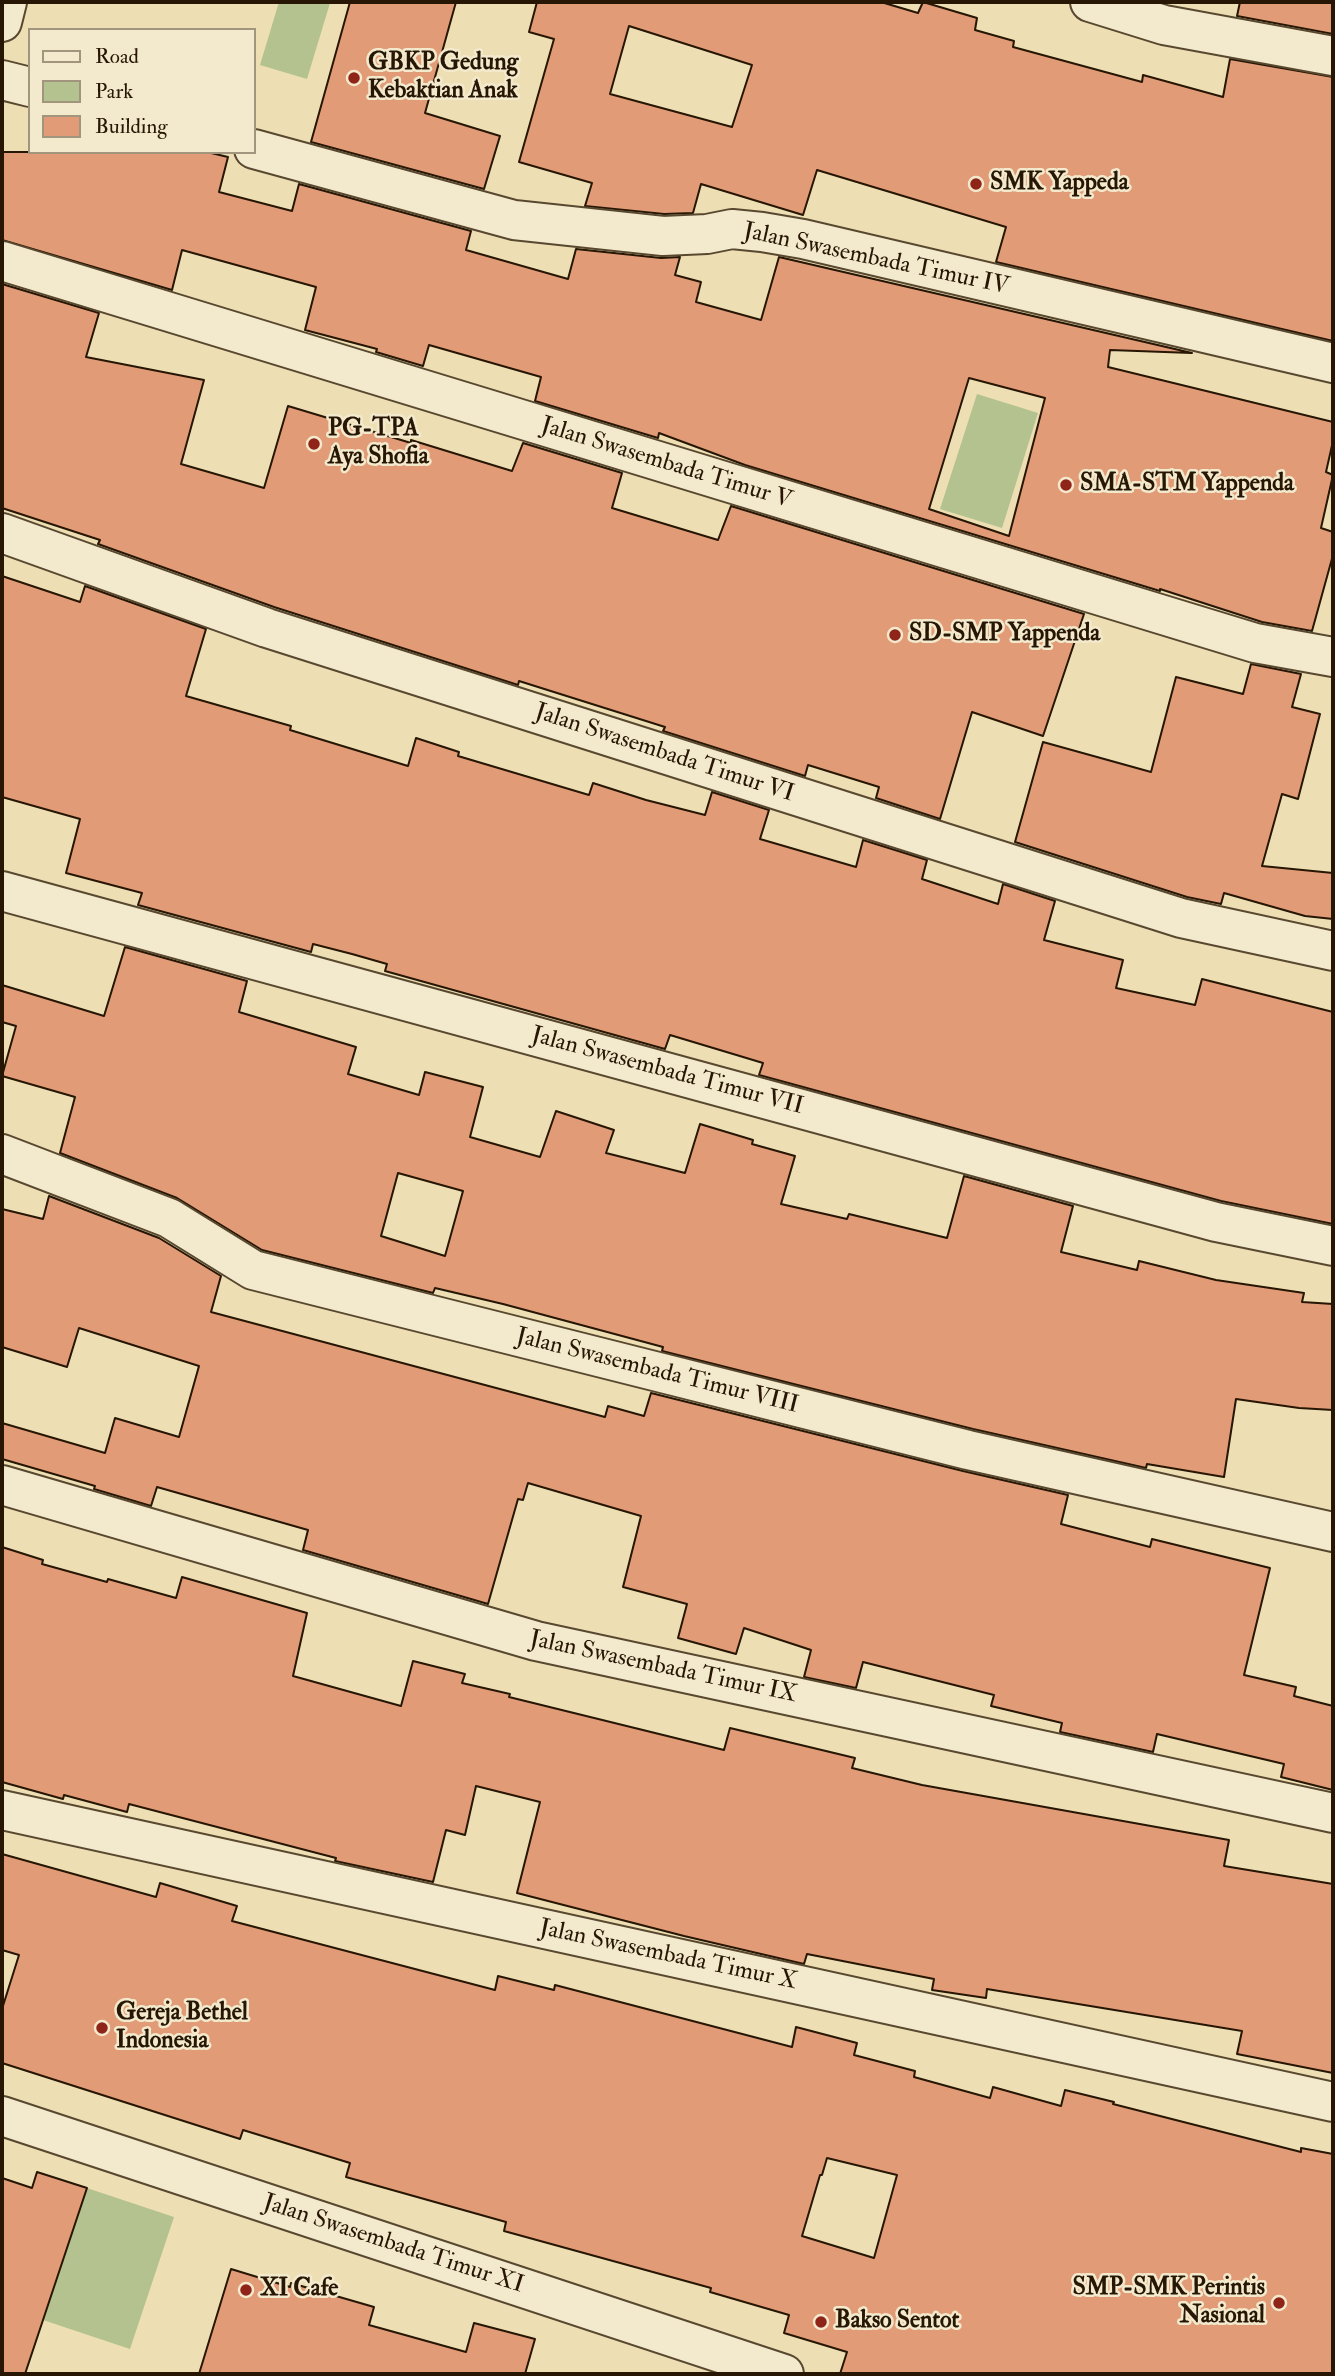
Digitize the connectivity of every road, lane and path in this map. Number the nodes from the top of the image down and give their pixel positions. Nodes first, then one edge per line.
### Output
1 (7, 2) edge
2 (1090, 2) edge
3 (2, 22) edge
4 (1333, 56) edge
5 (2, 80) edge
6 (28, 87) edge
7 (256, 150) edge
8 (2, 261) edge
9 (1333, 363) edge
10 (2, 533) edge
11 (1333, 657) edge
12 (2, 891) edge
13 (1333, 951) edge
14 (2, 1154) edge
15 (1333, 1246) edge
16 (2, 1485) edge
17 (1333, 1532) edge
18 (2, 1810) edge
19 (1333, 1813) edge
20 (1333, 2102) edge
21 (2, 2116) edge
22 (784, 2374) edge

1 - 3 street
2 - 4 street
5 - 6 street
7 - 9 street, Jalan Swasembada Timur IV
8 - 11 street, Jalan Swasembada Timur V
10 - 13 street, Jalan Swasembada Timur VI
12 - 15 street, Jalan Swasembada Timur VII
14 - 17 street, Jalan Swasembada Timur VIII
16 - 19 street, Jalan Swasembada Timur IX
18 - 20 street, Jalan Swasembada Timur X
21 - 22 street, Jalan Swasembada Timur XI

